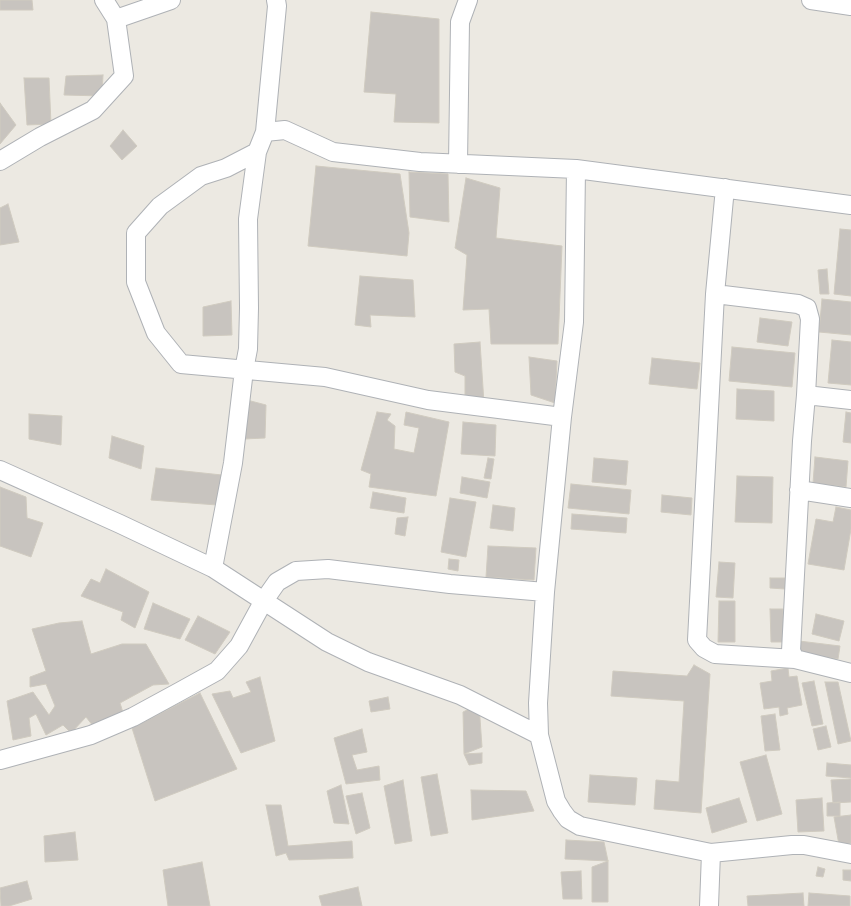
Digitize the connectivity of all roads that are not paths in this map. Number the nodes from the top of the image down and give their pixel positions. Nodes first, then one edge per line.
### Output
1 (104, 0) edge
2 (171, 0) edge
3 (276, 0) edge
4 (468, 0) edge
5 (811, 0) edge
6 (851, 6) edge
7 (116, 19) junction
8 (265, 132) junction
9 (257, 152) junction
10 (0, 161) edge
11 (458, 164) junction
12 (576, 169) junction
13 (725, 188) junction
14 (851, 205) edge
15 (715, 294) junction
16 (244, 370) junction
17 (806, 395) junction
18 (851, 400) edge
19 (562, 417) junction
20 (0, 470) edge
21 (799, 490) junction
22 (851, 498) edge
23 (212, 568) junction
24 (545, 592) junction
25 (263, 602) junction
26 (796, 659) junction
27 (851, 673) edge
28 (539, 735) junction
29 (0, 760) edge
30 (711, 853) junction
31 (851, 854) edge
32 (709, 906) edge

1 - 7 street
2 - 7 street
3 - 8 street
4 - 11 street
5 - 6 street
7 - 10 street
8 - 9 street
8 - 11 street
9 - 16 street
9 - 16 street
11 - 12 street
12 - 13 street
12 - 19 street
13 - 14 street
13 - 15 street
15 - 17 street
15 - 26 street
16 - 19 street
16 - 23 street
17 - 18 street
17 - 21 street
19 - 24 street
20 - 23 street
21 - 22 street
21 - 26 street
23 - 25 street
24 - 25 street
24 - 28 street
25 - 28 street
25 - 29 street
26 - 27 street
28 - 30 street
30 - 31 street
30 - 32 street

